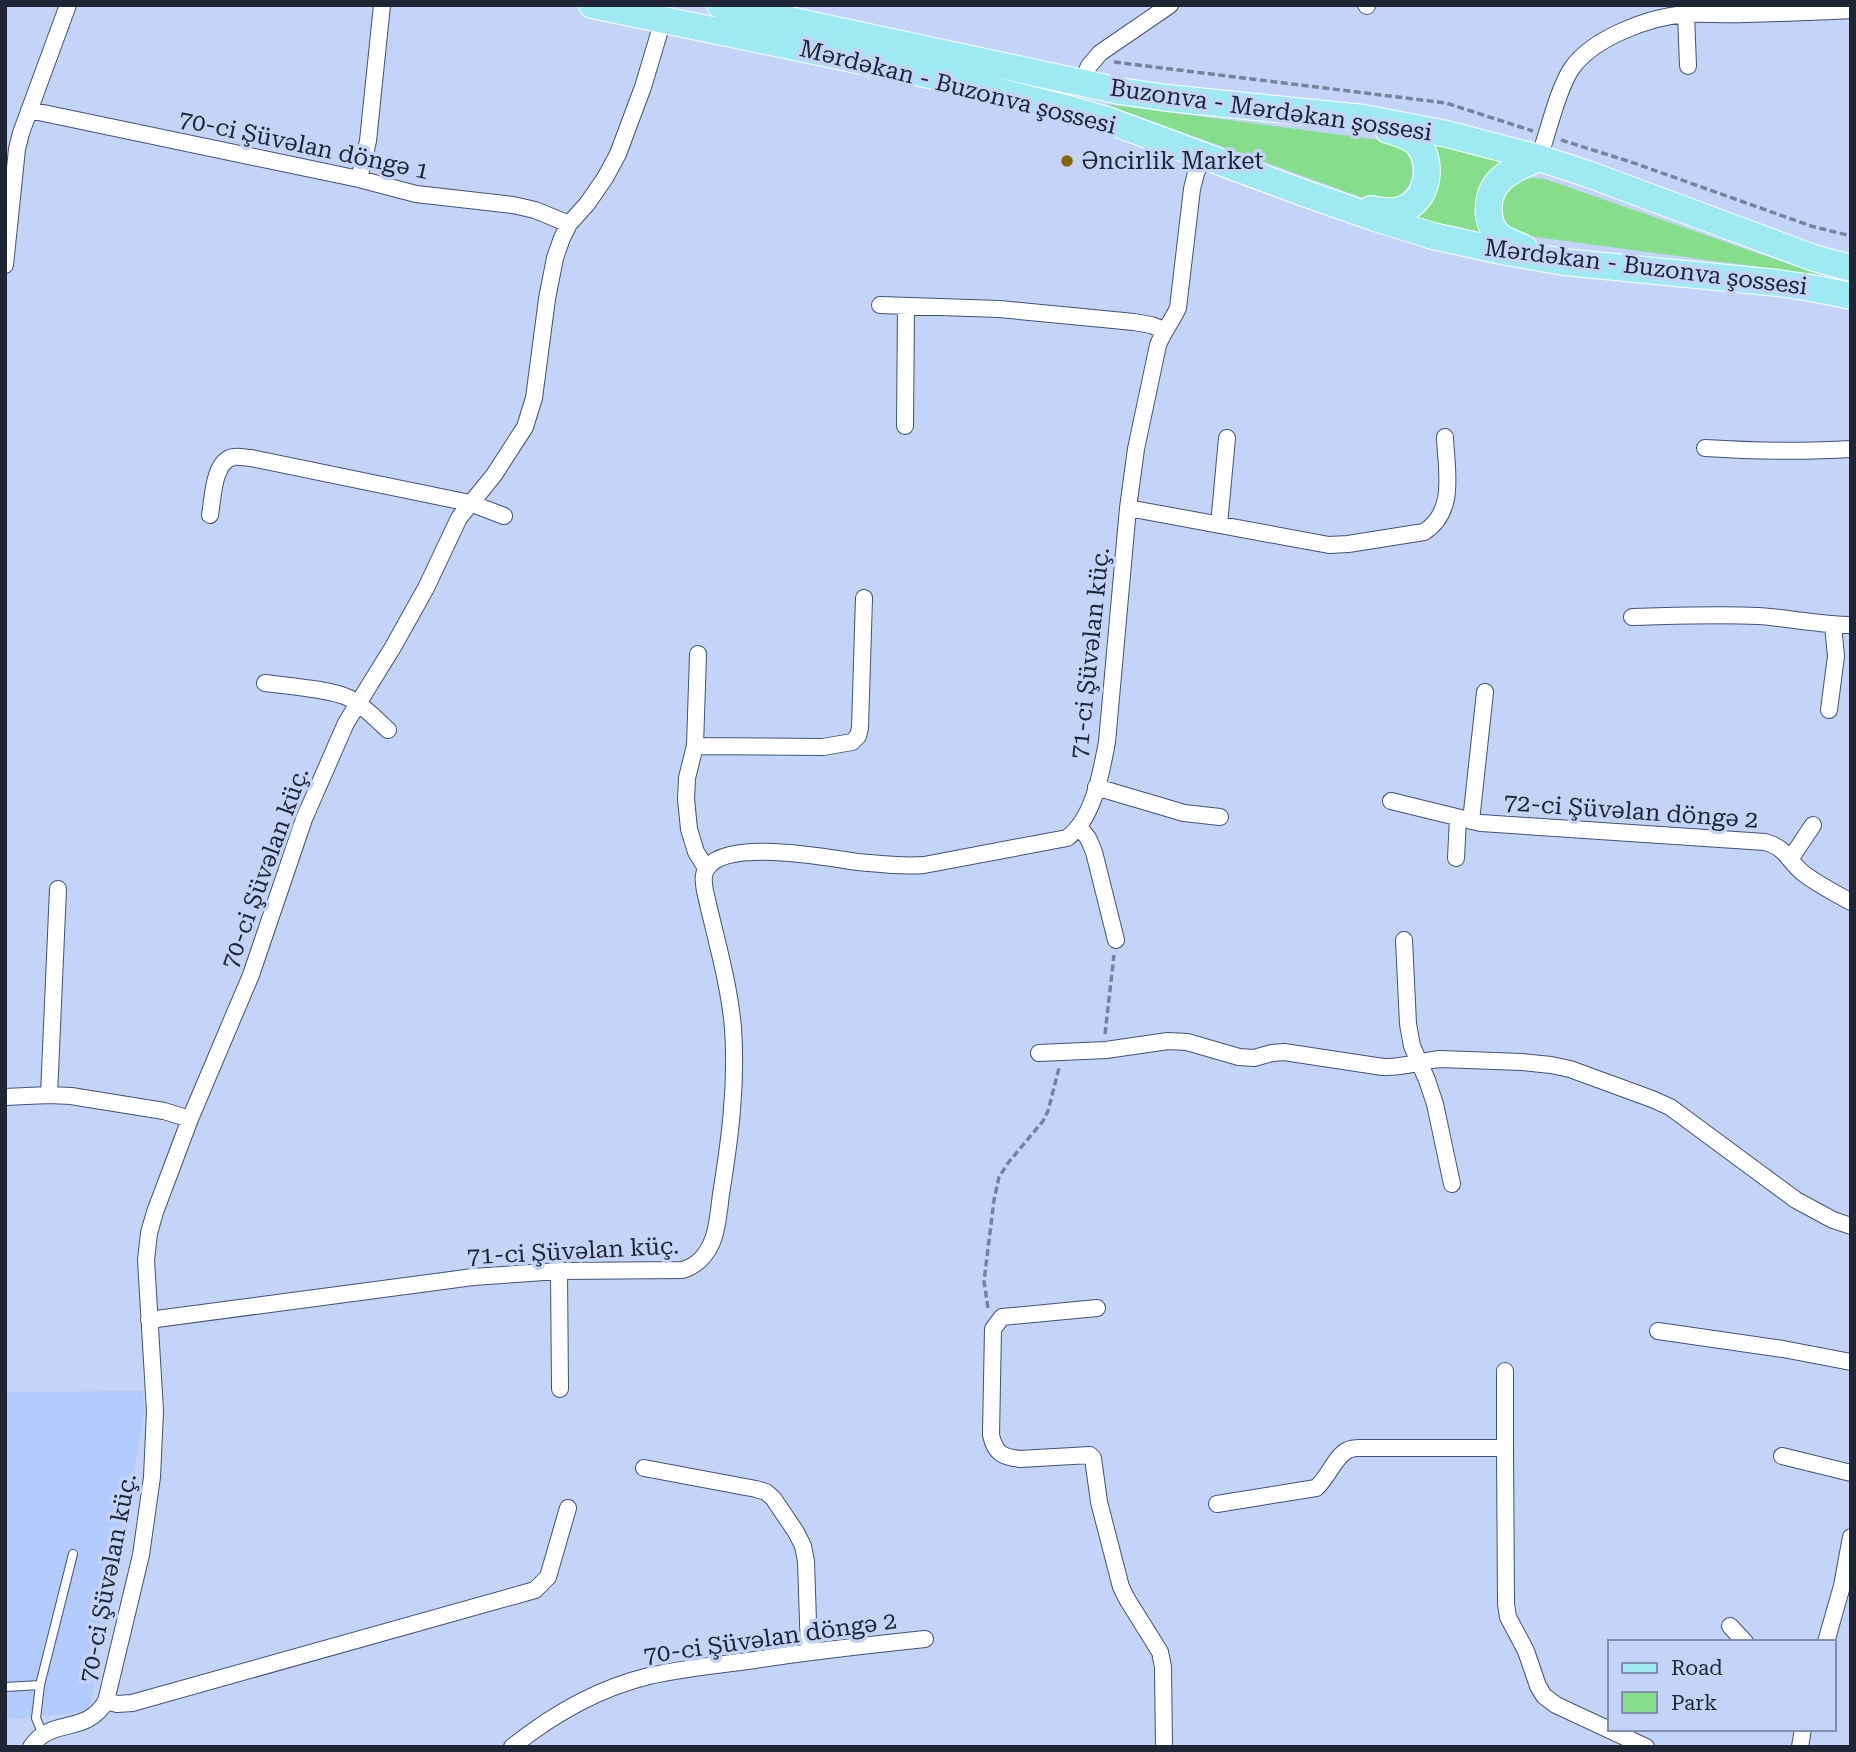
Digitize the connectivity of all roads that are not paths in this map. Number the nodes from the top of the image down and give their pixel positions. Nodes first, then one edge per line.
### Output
1 (68, 5) edge
2 (382, 5) edge
3 (592, 5) edge
4 (720, 5) edge
5 (1170, 5) edge
6 (1687, 10) edge
7 (1851, 10) edge
8 (663, 20) junction
9 (1688, 66) dead end
10 (1081, 83) junction
11 (29, 110) junction
12 (1325, 113) junction
13 (1204, 156) junction
14 (1539, 158) junction
15 (359, 179) junction
16 (1301, 192) junction
17 (569, 224) junction
18 (1563, 262) junction
19 (5, 265) edge
20 (1851, 268) edge
21 (1851, 296) edge
22 (880, 305) dead end
23 (906, 306) junction
24 (1164, 330) junction
25 (905, 426) dead end
26 (1445, 437) dead end
27 (1227, 438) dead end
28 (1705, 448) dead end
29 (1851, 449) edge
30 (470, 503) junction
31 (1128, 509) junction
32 (210, 515) dead end
33 (504, 516) dead end
34 (1219, 525) junction
35 (864, 598) dead end
36 (1632, 617) dead end
37 (1833, 625) junction
38 (1851, 625) edge
39 (698, 654) dead end
40 (265, 683) dead end
41 (1485, 692) dead end
42 (357, 703) junction
43 (1829, 710) dead end
44 (388, 730) dead end
45 (695, 746) junction
46 (1096, 787) junction
47 (1391, 801) dead end
48 (1220, 817) dead end
49 (1465, 819) junction
50 (1813, 825) dead end
51 (1079, 827) junction
52 (1457, 858) dead end
53 (1791, 858) junction
54 (706, 868) junction
55 (58, 889) dead end
56 (1851, 902) edge
57 (1116, 940) road end
58 (1404, 940) dead end
59 (1039, 1053) dead end
60 (1419, 1062) junction
61 (49, 1095) junction
62 (5, 1097) edge
63 (190, 1119) junction
64 (1452, 1184) dead end
65 (1851, 1226) edge
66 (559, 1271) junction
67 (1097, 1308) dead end
68 (149, 1320) junction
69 (1658, 1332) dead end
70 (1851, 1362) edge
71 (1505, 1371) dead end
72 (561, 1389) dead end
73 (1505, 1448) junction
74 (1782, 1456) dead end
75 (644, 1468) dead end
76 (1851, 1473) edge
77 (1217, 1504) dead end
78 (568, 1508) dead end
79 (1851, 1537) edge
80 (73, 1554) dead end
81 (1848, 1569) edge
82 (1730, 1626) dead end
83 (925, 1639) dead end
84 (1743, 1640) edge
85 (1827, 1640) edge
86 (809, 1652) junction
87 (40, 1685) junction
88 (5, 1686) edge
89 (106, 1701) junction
90 (1608, 1729) edge
91 (1612, 1731) edge
92 (37, 1741) edge
93 (512, 1747) edge
94 (1164, 1747) edge
95 (1646, 1747) edge

1 - 11 street
2 - 15 street
3 - 8 main road, Mərdəkan - Buzonva şossesi
4 - 10 main road, Buzonva - Mərdəkan şossesi
5 - 10 street
6 - 7 street
6 - 9 street
6 - 14 street
8 - 13 main road, Mərdəkan - Buzonva şossesi
8 - 17 street, 70-ci Şüvəlan küç.
10 - 12 main road, Buzonva - Mərdəkan şossesi
11 - 15 street, 70-ci Şüvəlan döngə 1
11 - 19 street
12 - 14 main road, Buzonva - Mərdəkan şossesi
12 - 16 main road
13 - 16 main road, Mərdəkan - Buzonva şossesi
13 - 24 street, 71-ci Şüvəlan küç.
14 - 18 main road
14 - 20 main road, Buzonva - Mərdəkan şossesi
15 - 17 street, 70-ci Şüvəlan döngə 1
16 - 18 main road, Mərdəkan - Buzonva şossesi
17 - 30 street, 70-ci Şüvəlan küç.
18 - 21 main road, Mərdəkan - Buzonva şossesi
22 - 23 street
23 - 24 street
23 - 25 street
24 - 31 street, 71-ci Şüvəlan küç.
26 - 34 street
27 - 34 street
28 - 29 street
30 - 32 street
30 - 33 street
30 - 42 street, 70-ci Şüvəlan küç.
31 - 34 street
31 - 46 street, 71-ci Şüvəlan küç.
35 - 45 street
36 - 37 street
37 - 38 street
37 - 43 street
39 - 45 street
40 - 42 street
41 - 49 street
42 - 44 street
42 - 63 street, 70-ci Şüvəlan küç.
45 - 54 street
46 - 48 street
46 - 51 street, 71-ci Şüvəlan küç.
47 - 49 street, 72-ci Şüvəlan döngə 2
49 - 52 street
49 - 53 street, 72-ci Şüvəlan döngə 2
50 - 53 street
51 - 54 street
51 - 57 street
53 - 56 street, 72-ci Şüvəlan döngə 2
54 - 66 street, 71-ci Şüvəlan küç.
55 - 61 street
58 - 60 street
59 - 60 street
60 - 64 street
60 - 65 street
61 - 62 street
61 - 63 street
63 - 68 street, 70-ci Şüvəlan küç.
66 - 68 street, 71-ci Şüvəlan küç.
66 - 72 street
67 - 94 street
68 - 89 street, 70-ci Şüvəlan küç.
69 - 70 street
71 - 73 street
73 - 77 street
73 - 90 street
74 - 76 street
75 - 86 street
78 - 89 street
79 - 81 street
80 - 87 lane
81 - 85 street
82 - 84 street
83 - 86 street, 70-ci Şüvəlan döngə 2
86 - 93 street, 70-ci Şüvəlan döngə 2
87 - 88 lane
87 - 92 lane
89 - 92 street, 70-ci Şüvəlan küç.
91 - 95 street

